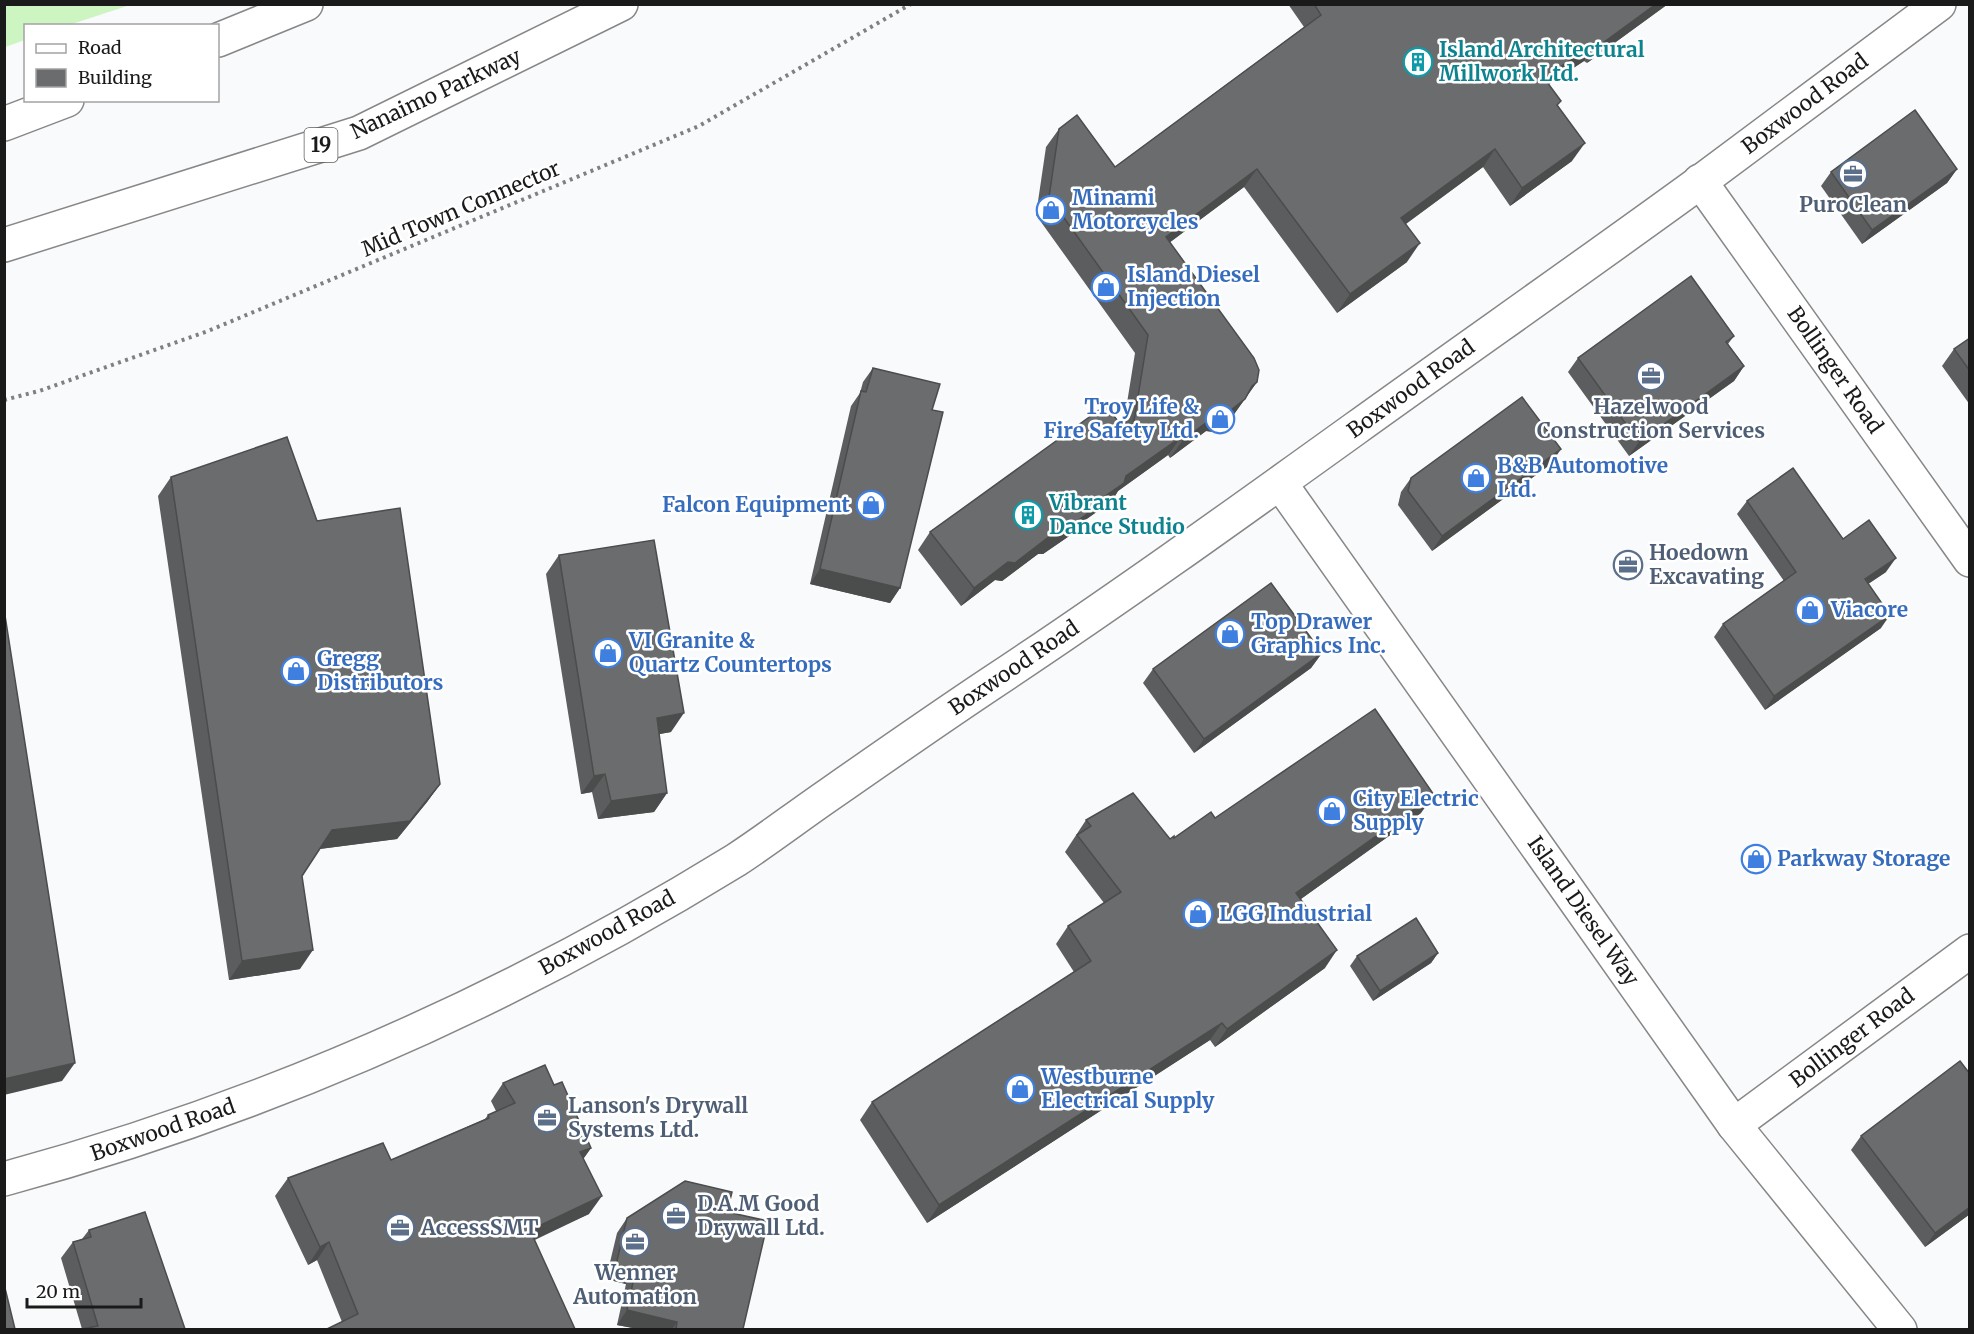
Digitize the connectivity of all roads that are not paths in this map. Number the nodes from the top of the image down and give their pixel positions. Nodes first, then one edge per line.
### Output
1 (306, 4) edge
2 (621, 4) edge
3 (1939, 4) edge
4 (219, 40) edge
5 (62, 102) edge
6 (4, 124) edge
7 (1701, 181) junction
8 (4, 245) edge
9 (1280, 483) junction
10 (1970, 560) edge
11 (1970, 951) edge
12 (1734, 1125) junction
13 (4, 1179) edge
14 (1900, 1329) edge

1 - 4 main road
2 - 8 main road, Nanaimo Parkway / 19
3 - 7 main road, Boxwood Road
5 - 6 main road
7 - 9 main road, Boxwood Road
7 - 10 main road, Bollinger Road
9 - 12 main road, Island Diesel Way
9 - 13 main road, Boxwood Road
11 - 12 main road, Bollinger Road
12 - 14 main road, Island Diesel Way

